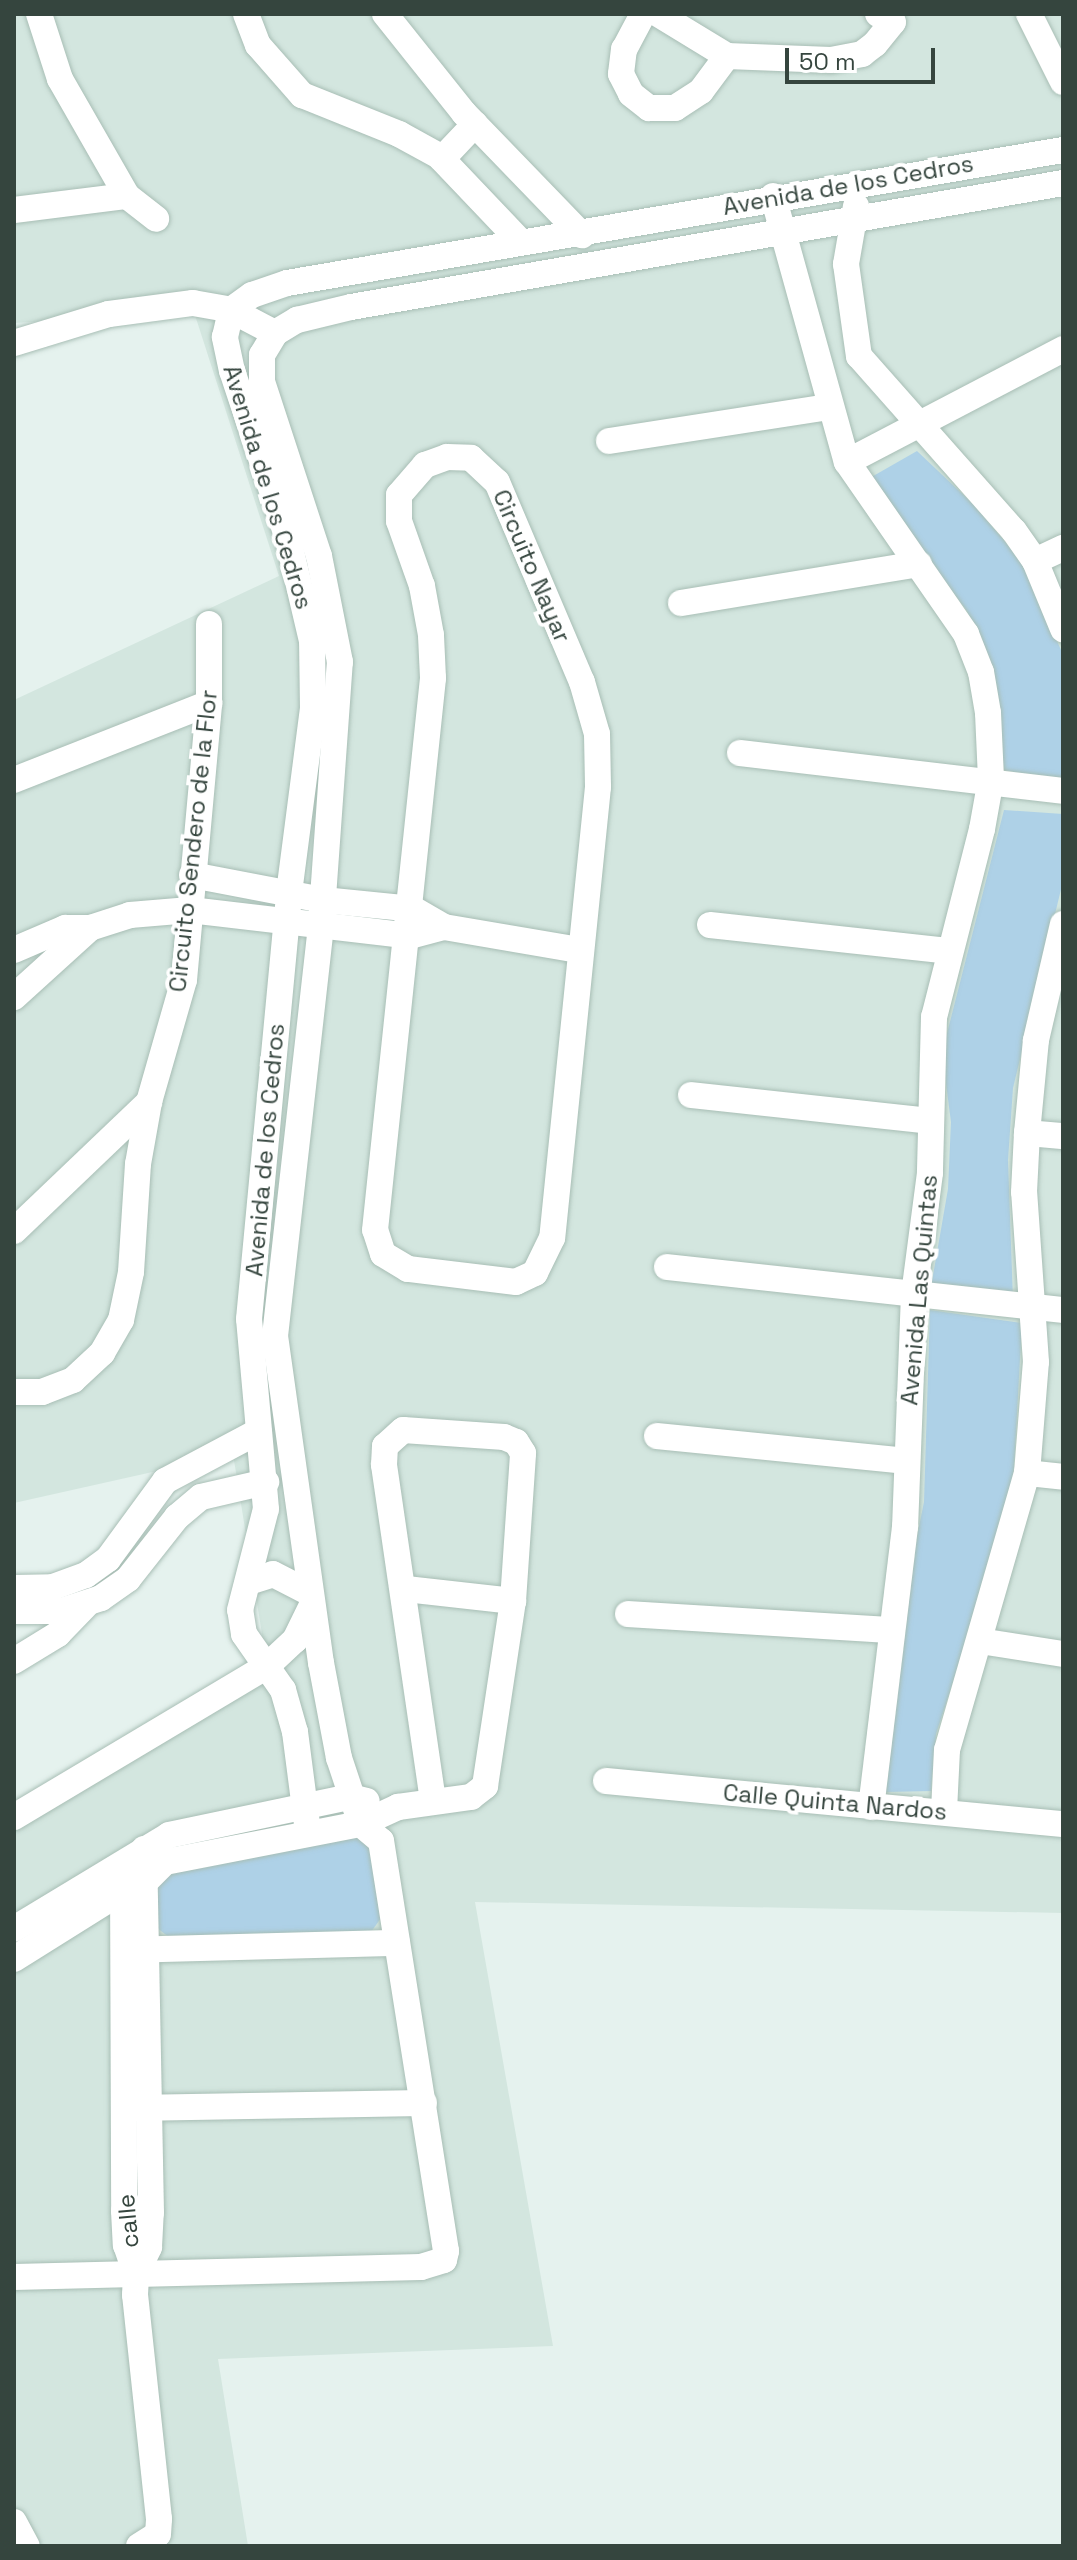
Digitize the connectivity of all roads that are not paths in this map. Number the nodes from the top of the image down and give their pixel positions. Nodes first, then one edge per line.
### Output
1 (39, 14) edge
2 (246, 14) edge
3 (385, 14) edge
4 (643, 14) edge
5 (658, 14) edge
6 (1029, 14) edge
7 (888, 17) edge
8 (727, 56) junction
9 (1063, 82) edge
10 (475, 124) junction
11 (1063, 150) edge
12 (442, 159) junction
13 (858, 181) junction
14 (1063, 183) edge
15 (127, 196) junction
16 (773, 196) junction
17 (14, 210) edge
18 (156, 219) dead end
19 (854, 219) junction
20 (780, 234) junction
21 (582, 235) junction
22 (521, 242) junction
23 (231, 310) junction
24 (851, 328) junction
25 (275, 333) junction
26 (812, 333) junction
27 (14, 343) edge
28 (1063, 349) edge
29 (829, 407) junction
30 (919, 424) junction
31 (609, 441) dead end
32 (847, 462) junction
33 (1063, 548) edge
34 (1035, 561) junction
35 (919, 564) junction
36 (681, 603) dead end
37 (209, 624) dead end
38 (1063, 629) edge
39 (209, 703) junction
40 (740, 753) dead end
41 (991, 779) junction
42 (14, 780) edge
43 (1063, 791) edge
44 (192, 875) junction
45 (288, 906) junction
46 (413, 909) junction
47 (190, 910) junction
48 (322, 912) junction
49 (1063, 924) edge
50 (710, 925) dead end
51 (444, 927) junction
52 (90, 928) junction
53 (410, 936) junction
54 (14, 950) edge
55 (578, 950) junction
56 (950, 951) junction
57 (1059, 959) edge
58 (14, 997) edge
59 (691, 1095) dead end
60 (149, 1102) junction
61 (931, 1121) junction
62 (1027, 1133) junction
63 (1063, 1136) edge
64 (14, 1231) edge
65 (667, 1267) dead end
66 (914, 1294) junction
67 (1032, 1308) junction
68 (1063, 1310) edge
69 (14, 1392) edge
70 (657, 1436) dead end
71 (261, 1442) junction
72 (289, 1450) junction
73 (907, 1461) junction
74 (1027, 1473) junction
75 (1063, 1477) edge
76 (266, 1482) junction
77 (150, 1497) junction
78 (177, 1517) junction
79 (249, 1582) junction
80 (14, 1588) edge
81 (406, 1589) junction
82 (311, 1599) junction
83 (513, 1601) junction
84 (86, 1605) junction
85 (14, 1611) edge
86 (628, 1614) dead end
87 (889, 1630) junction
88 (980, 1641) junction
89 (1063, 1654) edge
90 (14, 1661) edge
91 (267, 1666) junction
92 (606, 1781) dead end
93 (355, 1797) junction
94 (433, 1800) junction
95 (398, 1807) junction
96 (871, 1807) junction
97 (944, 1811) junction
98 (14, 1817) edge
99 (306, 1819) junction
100 (361, 1824) junction
101 (1063, 1824) edge
102 (134, 1855) junction
103 (134, 1886) junction
104 (14, 1929) edge
105 (397, 1943) junction
106 (135, 1950) junction
107 (14, 1959) edge
108 (424, 2103) junction
109 (137, 2108) junction
110 (136, 2274) junction
111 (14, 2277) edge
112 (14, 2522) edge
113 (27, 2546) edge
114 (139, 2546) edge

1 - 15 street
2 - 12 street
3 - 10 street
4 - 8 street
5 - 8 street
6 - 9 street
7 - 8 street
10 - 12 street
10 - 21 street
11 - 13 street, Avenida de los Cedros
12 - 22 street
13 - 16 street, Avenida de los Cedros
13 - 19 street
14 - 19 street, Avenida de los Cedros
15 - 17 street
15 - 18 street
16 - 20 street, Avenida Las Quintas
16 - 21 street, Avenida de los Cedros
19 - 20 street, Avenida de los Cedros
19 - 24 street
20 - 25 street, Avenida de los Cedros
20 - 26 street, Avenida Las Quintas
21 - 22 street, Avenida de los Cedros
22 - 23 street, Avenida de los Cedros
23 - 25 street
23 - 27 street
23 - 45 street, Avenida de los Cedros
24 - 26 street
24 - 30 street
25 - 48 street, Avenida de los Cedros
26 - 29 street, Avenida Las Quintas
28 - 30 street
29 - 31 street
29 - 32 street, Avenida Las Quintas
30 - 32 street
30 - 34 street
32 - 35 street, Avenida Las Quintas
33 - 34 street
34 - 38 street
35 - 36 street
35 - 41 street, Avenida Las Quintas
37 - 39 street, Circuito Sendero de la Flor
39 - 42 street
39 - 44 street, Circuito Sendero de la Flor
40 - 41 street
41 - 43 street
41 - 56 street, Avenida Las Quintas
44 - 45 street
44 - 47 street, Circuito Sendero de la Flor
45 - 47 street
45 - 48 street
45 - 71 street, Avenida de los Cedros
46 - 48 street
46 - 51 street
46 - 53 street, Circuito Nayar
46 - 55 street, Circuito Nayar
47 - 52 street
47 - 60 street, Circuito Sendero de la Flor
48 - 53 street
48 - 72 street, Avenida de los Cedros
49 - 57 street
50 - 56 street
51 - 53 street
51 - 55 street
52 - 54 street
52 - 58 street
53 - 55 street, Circuito Nayar
56 - 61 street, Avenida Las Quintas
57 - 62 street
59 - 61 street
60 - 64 street
60 - 69 street, Circuito Sendero de la Flor
61 - 66 street, Avenida Las Quintas
62 - 63 street
62 - 67 street
65 - 66 street
66 - 67 street
66 - 73 street, Avenida Las Quintas
67 - 68 street
67 - 74 street
70 - 73 street
71 - 72 street
71 - 76 street, Avenida de los Cedros
71 - 77 street
72 - 82 street, Avenida de los Cedros
73 - 87 street, Avenida Las Quintas
74 - 75 street
74 - 88 street
76 - 78 street
76 - 79 street, Avenida de los Cedros
77 - 78 street
77 - 80 street
78 - 84 street
79 - 82 street
79 - 91 street, Avenida de los Cedros
81 - 83 street
81 - 83 street
81 - 94 street
82 - 91 street
82 - 93 street, Avenida de los Cedros
83 - 94 street
84 - 85 street
84 - 90 street
86 - 87 street
87 - 96 street, Avenida Las Quintas
88 - 89 street
88 - 97 street
91 - 98 street
91 - 99 street, Avenida de los Cedros
92 - 96 street, Calle Quinta Nardos
93 - 95 street
93 - 99 street
93 - 100 street, Avenida de los Cedros
94 - 95 street
95 - 100 street
96 - 97 street, Calle Quinta Nardos
97 - 101 street, Calle Quinta Nardos
99 - 100 street
99 - 102 street
99 - 103 street
100 - 105 street
102 - 103 street, calle
102 - 104 street
103 - 106 street, calle
103 - 107 street
105 - 106 street
105 - 108 street
106 - 109 street, calle
108 - 109 street
108 - 110 street
109 - 110 street, calle
110 - 111 street
110 - 114 street
112 - 113 street

